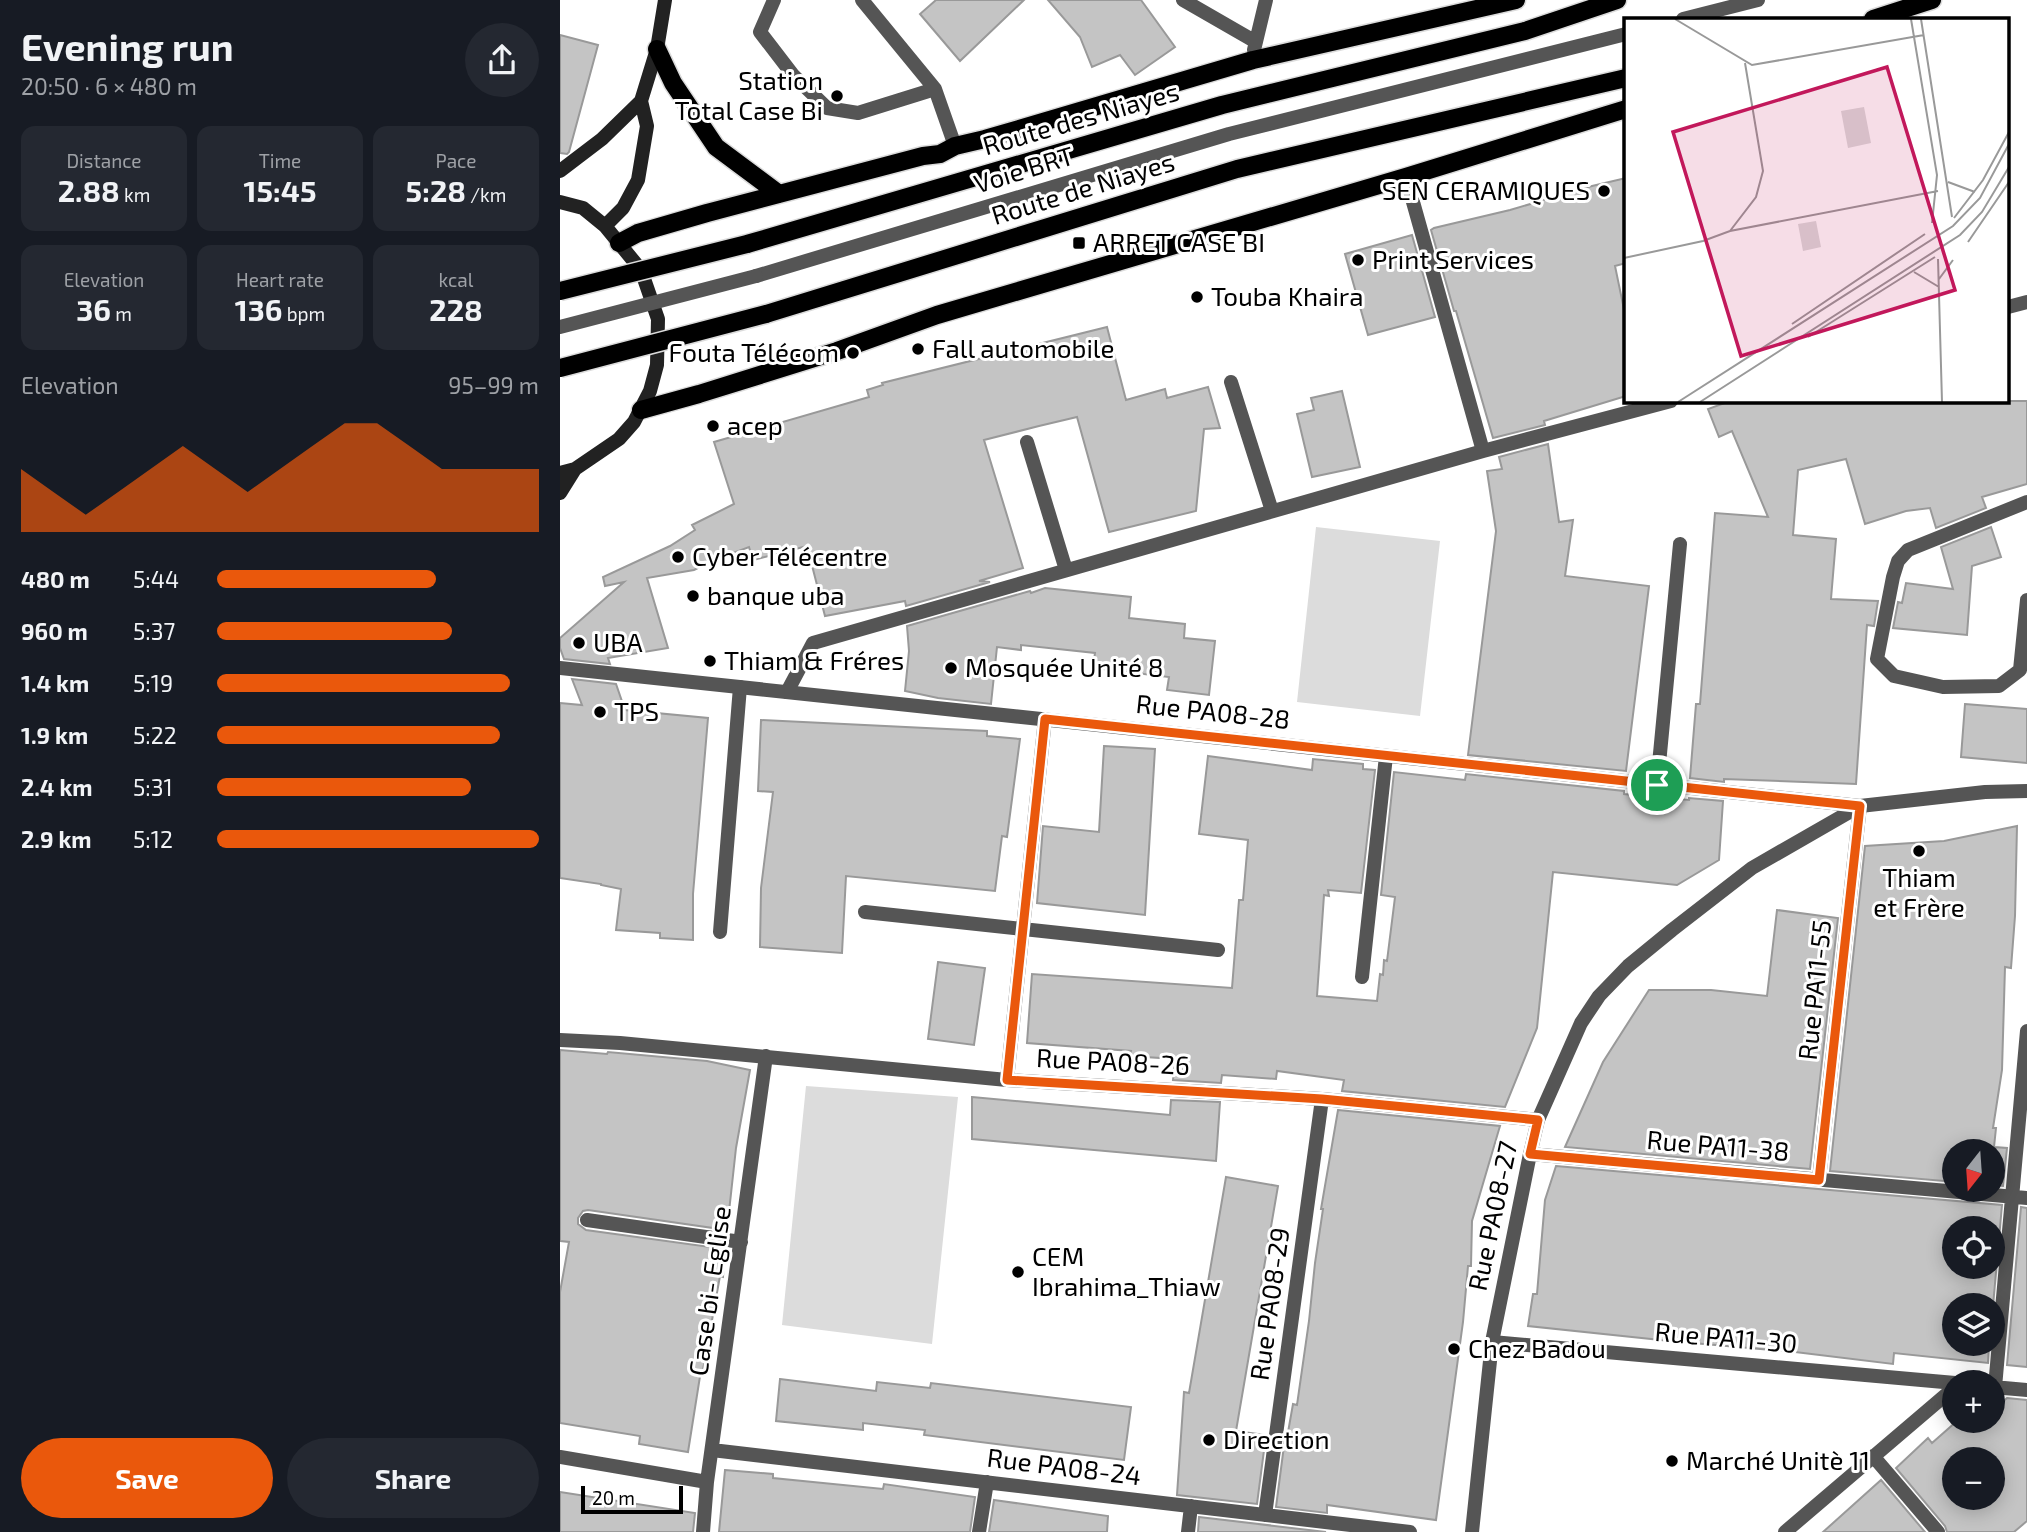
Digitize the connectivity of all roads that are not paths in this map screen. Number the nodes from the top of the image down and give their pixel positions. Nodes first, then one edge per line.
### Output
1 (665, 0) edge
2 (774, 0) edge
3 (862, 0) edge
4 (1183, 0) edge
5 (1266, 0) edge
6 (1516, 0) edge
7 (1617, 0) edge
8 (1758, 0) edge
9 (1932, 0) edge
10 (1687, 18) edge
11 (1875, 18) edge
12 (1624, 35) edge
13 (1256, 42) junction
14 (657, 50) junction
15 (1252, 60) junction
16 (1624, 78) edge
17 (934, 89) junction
18 (641, 101) junction
19 (1624, 110) edge
20 (955, 146) junction
21 (560, 171) edge
22 (1406, 177) junction
23 (779, 194) junction
24 (560, 202) edge
25 (605, 226) junction
26 (619, 243) junction
27 (560, 291) edge
28 (2027, 302) edge
29 (2010, 306) edge
30 (560, 327) edge
31 (560, 368) edge
32 (1231, 382) dead end
33 (1667, 402) edge
34 (641, 410) junction
35 (1027, 442) dead end
36 (1483, 451) junction
37 (576, 469) junction
38 (560, 473) edge
39 (560, 494) edge
40 (2027, 502) edge
41 (1272, 511) junction
42 (1680, 544) dead end
43 (1066, 570) junction
44 (2027, 600) edge
45 (560, 668) edge
46 (740, 687) junction
47 (787, 692) junction
48 (1045, 719) junction
49 (1386, 756) junction
50 (1657, 785) junction
51 (2027, 791) edge
52 (1860, 806) junction
53 (864, 912) dead end
54 (1023, 930) junction
55 (720, 932) dead end
56 (1219, 950) dead end
57 (1362, 977) dead end
58 (2027, 1031) edge
59 (560, 1040) edge
60 (766, 1056) junction
61 (1007, 1080) junction
62 (1322, 1099) junction
63 (1538, 1120) junction
64 (1530, 1154) junction
65 (1819, 1180) junction
66 (2012, 1197) junction
67 (2027, 1198) edge
68 (587, 1220) dead end
69 (741, 1242) junction
70 (1492, 1342) junction
71 (1996, 1370) edge
72 (1942, 1384) edge
73 (2005, 1388) edge
74 (2027, 1390) edge
75 (1942, 1396) edge
76 (712, 1450) junction
77 (1873, 1456) junction
78 (560, 1457) edge
79 (708, 1482) junction
80 (987, 1482) junction
81 (1191, 1506) junction
82 (1265, 1515) junction
83 (703, 1532) edge
84 (979, 1532) edge
85 (1188, 1532) edge
86 (1410, 1532) edge
87 (1472, 1532) edge
88 (1785, 1532) edge
89 (1938, 1532) edge

1 - 14 main road
2 - 17 street
3 - 17 street
4 - 13 street
5 - 13 street
6 - 15 main road
7 - 27 main road, Route des Niayes, bridge
8 - 10 street
9 - 11 main road
12 - 30 street, Voie BRT, bridge
13 - 15 street
14 - 18 main road
14 - 23 main road
15 - 20 main road
16 - 31 main road, Route de Niayes, bridge
17 - 20 street
18 - 21 main road
18 - 25 main road
19 - 22 main road
20 - 23 main road
22 - 34 main road
22 - 36 street
23 - 26 main road
24 - 25 main road
25 - 26 main road
26 - 34 main road
28 - 29 street
32 - 41 street
33 - 36 street
34 - 37 main road
35 - 43 street
36 - 41 street
37 - 38 main road
37 - 39 main road
40 - 44 street
41 - 43 street
42 - 50 street
43 - 47 street
45 - 46 street, Rue PA08-28
46 - 47 street, Rue PA08-28
46 - 55 street
47 - 48 street, Rue PA08-28
48 - 49 street, Rue PA08-28
48 - 54 street
49 - 50 street, Rue PA08-28
49 - 57 street
50 - 52 street, Rue PA08-28
51 - 52 street
52 - 63 street, Rue PA08-27
52 - 65 street, Rue PA11-55
53 - 54 street
54 - 56 street
54 - 61 street
58 - 66 street
59 - 60 street, Rue PA08-26
60 - 61 street, Rue PA08-26
60 - 69 street, Case bi- Eglise
61 - 62 street, Rue PA08-26
62 - 63 street, Rue PA08-26
62 - 82 street, Rue PA08-29
63 - 64 street, Rue PA08-27
64 - 65 street, Rue PA11-38
64 - 70 street, Rue PA08-27
65 - 66 street, Rue PA11-38
66 - 67 street, Rue PA11-38
66 - 71 street
68 - 69 street
69 - 76 street, Case bi- Eglise
70 - 72 street, Rue PA11-30
70 - 87 street, Rue PA08-27
73 - 74 street
75 - 77 street
76 - 79 street, Case bi- Eglise
76 - 80 street, Rue PA08-24
77 - 88 street
77 - 89 street
78 - 79 street
79 - 83 street, Case bi- Eglise
80 - 81 street, Rue PA08-24
80 - 84 street
81 - 82 street, Rue PA08-24
81 - 85 street
82 - 86 street, Rue PA08-24

